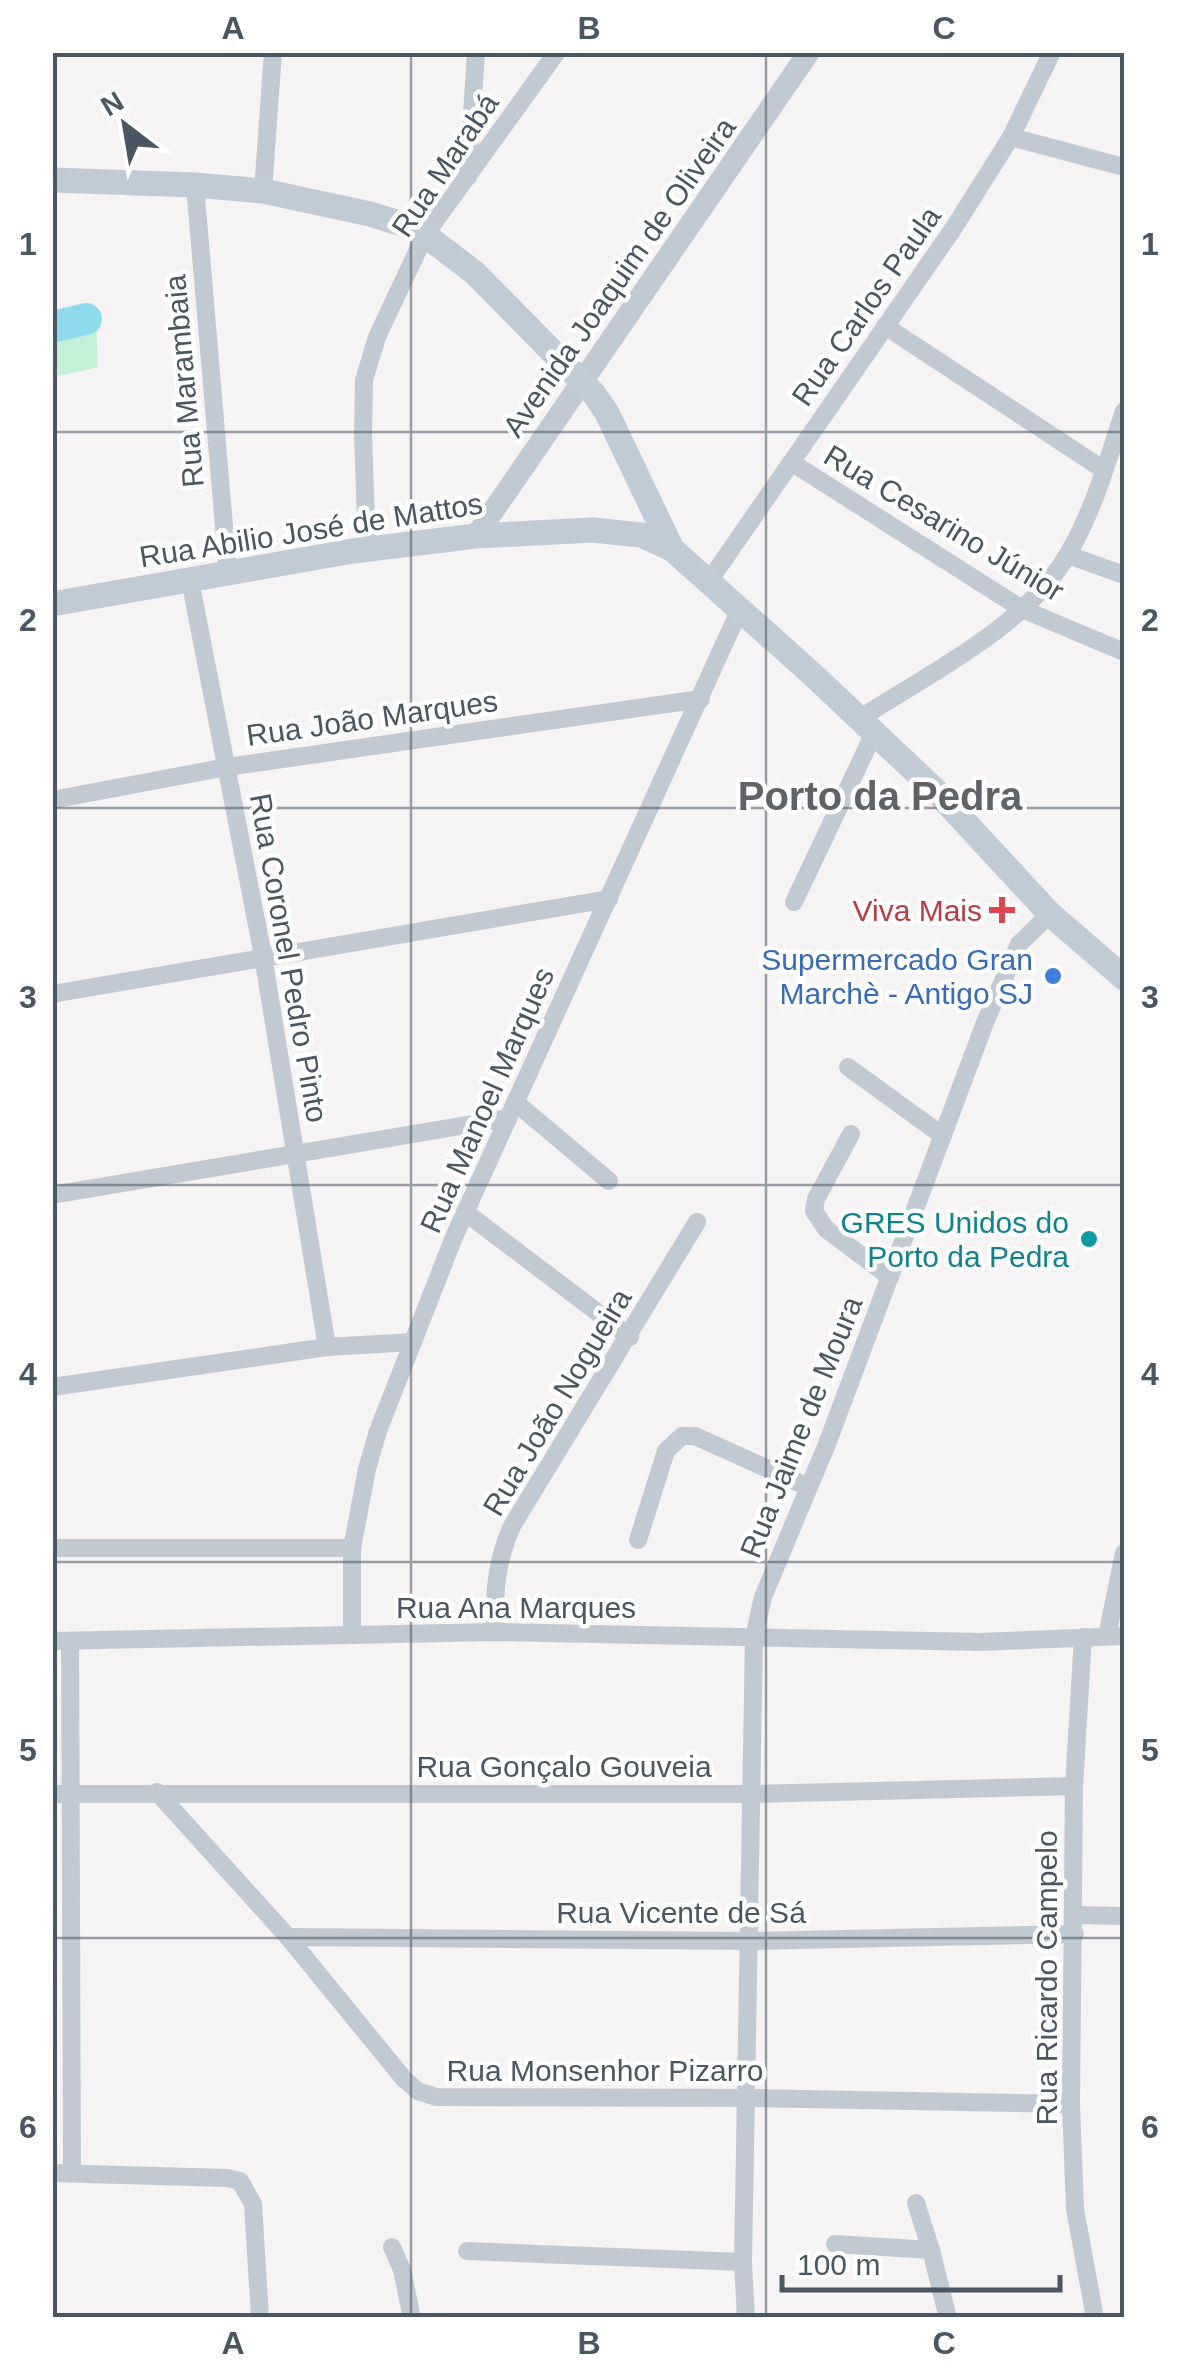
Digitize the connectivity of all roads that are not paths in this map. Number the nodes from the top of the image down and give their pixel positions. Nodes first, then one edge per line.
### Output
1 (272, 52) edge
2 (476, 52) edge
3 (557, 52) edge
4 (809, 52) edge
5 (1052, 52) edge
6 (1011, 138) junction
7 (1124, 167) edge
8 (468, 177) junction
9 (52, 180) edge
10 (195, 185) junction
11 (262, 191) junction
12 (425, 234) junction
13 (885, 326) junction
14 (584, 381) junction
15 (1124, 411) edge
16 (791, 462) junction
17 (1104, 470) junction
18 (476, 536) junction
19 (366, 549) junction
20 (672, 549) junction
21 (1068, 556) junction
22 (228, 573) junction
23 (1124, 576) edge
24 (190, 580) junction
25 (710, 581) junction
26 (52, 604) edge
27 (740, 609) junction
28 (1022, 609) junction
29 (1124, 652) edge
30 (701, 699) junction
31 (867, 726) junction
32 (228, 766) junction
33 (52, 800) edge
34 (609, 898) junction
35 (794, 902) dead end
36 (1050, 914) junction
37 (263, 956) junction
38 (1124, 978) edge
39 (52, 994) edge
40 (848, 1067) dead end
41 (512, 1110) junction
42 (851, 1134) dead end
43 (943, 1136) junction
44 (295, 1152) junction
45 (609, 1181) dead end
46 (52, 1195) edge
47 (465, 1212) junction
48 (698, 1222) dead end
49 (890, 1277) junction
50 (630, 1337) junction
51 (413, 1342) junction
52 (327, 1347) junction
53 (52, 1386) edge
54 (808, 1488) junction
55 (638, 1540) dead end
56 (52, 1548) edge
57 (352, 1548) junction
58 (1124, 1553) edge
59 (495, 1632) junction
60 (352, 1634) junction
61 (1083, 1636) junction
62 (1116, 1636) edge
63 (754, 1637) junction
64 (61, 1641) edge
65 (1074, 1786) junction
66 (156, 1792) junction
67 (52, 1794) edge
68 (73, 1794) junction
69 (753, 1794) junction
70 (1124, 1916) edge
71 (1075, 1925) junction
72 (288, 1937) junction
73 (750, 1942) junction
74 (747, 2098) junction
75 (1071, 2104) junction
76 (72, 2172) junction
77 (52, 2173) edge
78 (916, 2203) dead end
79 (834, 2244) dead end
80 (392, 2247) dead end
81 (930, 2250) junction
82 (467, 2251) dead end
83 (744, 2262) junction
84 (260, 2318) edge
85 (412, 2318) edge
86 (746, 2318) edge
87 (948, 2318) edge
88 (1095, 2318) edge

1 - 11 street
2 - 8 street
3 - 8 street, Rua Marabá
4 - 14 street, Avenida Joaquim de Oliveira
5 - 6 street, Rua Carlos Paula
6 - 7 street
6 - 13 street, Rua Carlos Paula
8 - 12 street, Rua Marabá
9 - 10 main road
10 - 11 main road
10 - 22 street, Rua Marambaia
11 - 12 main road
12 - 14 main road
12 - 19 street, Rua Marabá
13 - 16 street, Rua Carlos Paula
13 - 17 street
14 - 18 street, Avenida Joaquim de Oliveira
14 - 20 main road
15 - 17 street
16 - 25 street, Rua Carlos Paula
16 - 28 street, Rua Cesarino Júnior
17 - 21 street
18 - 19 main road, Rua Abilio José de Mattos
18 - 20 main road, Rua Abilio José de Mattos
19 - 22 main road, Rua Abilio José de Mattos
20 - 25 main road, Rua Abilio José de Mattos
21 - 23 street
21 - 28 street
22 - 24 main road, Rua Abilio José de Mattos
24 - 26 main road, Rua Abilio José de Mattos
24 - 32 street, Rua Coronel Pedro Pinto
25 - 27 main road, Rua Abilio José de Mattos
27 - 30 street, Rua Manoel Marques
27 - 31 main road, Rua Abilio José de Mattos
28 - 29 street, Rua Cesarino Júnior
28 - 31 street
30 - 32 street, Rua João Marques
30 - 34 street, Rua Manoel Marques
31 - 35 street
31 - 36 main road, Rua Abilio José de Mattos
32 - 33 street, Rua João Marques
32 - 37 street, Rua Coronel Pedro Pinto
34 - 37 street
34 - 41 street, Rua Manoel Marques
36 - 38 main road, Rua Abilio José de Mattos
36 - 43 street, Rua Jaime de Moura
37 - 39 street
37 - 44 street, Rua Coronel Pedro Pinto
40 - 43 street
41 - 44 street
41 - 45 street
41 - 47 street, Rua Manoel Marques
42 - 49 street
43 - 49 street, Rua Jaime de Moura
44 - 46 street
44 - 52 street, Rua Coronel Pedro Pinto
47 - 50 street
47 - 51 street, Rua Manoel Marques
48 - 50 street, Rua João Nogueira
49 - 54 street, Rua Jaime de Moura
50 - 59 street, Rua João Nogueira
51 - 52 street
51 - 57 street, Rua Manoel Marques
52 - 53 street
54 - 55 street
54 - 63 street, Rua Jaime de Moura
56 - 57 street
57 - 60 street, Rua Manoel Marques
58 - 62 street
59 - 60 street, Rua Ana Marques
59 - 63 street, Rua Ana Marques
60 - 64 street, Rua Ana Marques
61 - 62 street, Rua Ana Marques
61 - 63 street, Rua Ana Marques
61 - 65 street, Rua Ricardo Campelo
63 - 69 street, Rua Jaime de Moura
64 - 68 street
65 - 69 street, Rua Gonçalo Gouveia
65 - 71 street, Rua Ricardo Campelo
66 - 68 street, Rua Gonçalo Gouveia
66 - 69 street, Rua Gonçalo Gouveia
66 - 72 street, Rua Monsenhor Pizarro
67 - 68 street, Rua Gonçalo Gouveia
68 - 76 street
69 - 73 street, Rua Jaime de Moura
70 - 71 street, Rua Vicente de Sá
71 - 73 street, Rua Vicente de Sá
71 - 75 street, Rua Ricardo Campelo
72 - 73 street, Rua Vicente de Sá
72 - 74 street, Rua Monsenhor Pizarro
73 - 74 street, Rua Jaime de Moura
74 - 75 street, Rua Monsenhor Pizarro
74 - 83 street, Rua Jaime de Moura
75 - 88 street, Rua Ricardo Campelo
76 - 77 street
76 - 84 street
78 - 81 street
79 - 81 street
80 - 85 street
81 - 87 street
82 - 83 street
83 - 86 street, Rua Jaime de Moura

